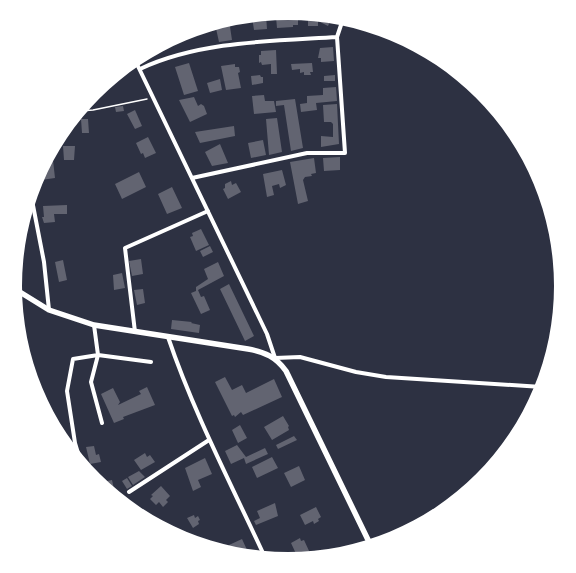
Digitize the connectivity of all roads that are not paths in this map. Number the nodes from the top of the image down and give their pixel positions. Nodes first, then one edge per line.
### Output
1 (341, 25) edge
2 (337, 36) junction
3 (139, 66) edge
4 (140, 69) junction
5 (192, 178) junction
6 (34, 209) edge
7 (208, 211) junction
8 (22, 293) edge
9 (49, 310) junction
10 (94, 325) junction
11 (135, 332) junction
12 (168, 337) junction
13 (98, 355) junction
14 (275, 358) junction
15 (151, 362) dead end
16 (535, 387) edge
17 (102, 423) dead end
18 (209, 440) junction
19 (78, 450) edge
20 (129, 492) dead end
21 (368, 541) edge
22 (263, 552) edge

1 - 2 street
2 - 4 street
2 - 5 street
3 - 4 street
4 - 5 street
5 - 7 street
6 - 9 street
7 - 11 street
7 - 14 street
8 - 9 street
9 - 10 street
10 - 11 street
10 - 13 street
11 - 12 street
12 - 14 street
12 - 18 street
13 - 15 street
13 - 17 street
13 - 19 street
14 - 16 street
14 - 21 street
18 - 20 street
18 - 22 street

